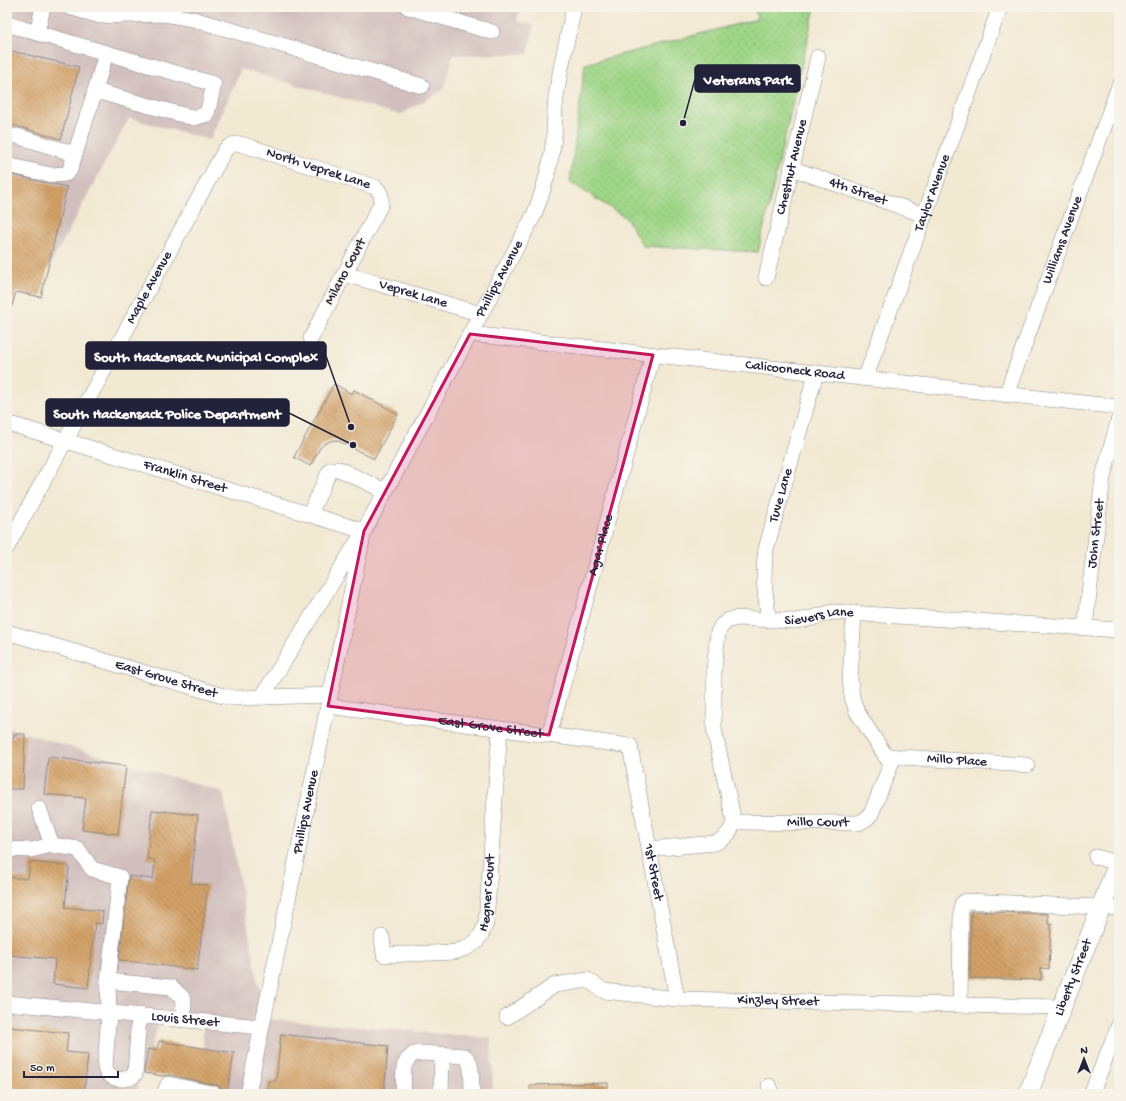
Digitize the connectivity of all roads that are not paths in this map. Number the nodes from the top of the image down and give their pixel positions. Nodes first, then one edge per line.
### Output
1 (43, 7) edge
2 (69, 7) edge
3 (408, 7) edge
4 (574, 7) edge
5 (1000, 7) edge
6 (92, 10) edge
7 (153, 11) edge
8 (7, 24) edge
9 (37, 32) junction
10 (492, 32) dead end
11 (106, 53) junction
12 (818, 57) dead end
13 (422, 86) dead end
14 (1119, 86) edge
15 (95, 91) junction
16 (17, 136) dead end
17 (241, 144) joint
18 (75, 154) junction
19 (7, 165) edge
20 (791, 168) junction
21 (381, 206) joint
22 (924, 215) junction
23 (345, 274) junction
24 (766, 278) dead end
25 (481, 314) junction
26 (470, 334) junction
27 (311, 338) dead end
28 (653, 355) junction
29 (816, 373) junction
30 (865, 379) junction
31 (1006, 395) junction
32 (1119, 407) edge
33 (1119, 418) edge
34 (7, 423) edge
35 (65, 441) junction
36 (385, 491) junction
37 (310, 514) junction
38 (364, 531) junction
39 (7, 547) edge
40 (854, 613) junction
41 (769, 620) junction
42 (1085, 628) junction
43 (1119, 630) edge
44 (7, 632) edge
45 (262, 697) junction
46 (329, 701) junction
47 (500, 729) junction
48 (549, 735) junction
49 (630, 746) joint
50 (886, 756) junction
51 (1027, 765) dead end
52 (39, 808) dead end
53 (734, 822) junction
54 (52, 845) junction
55 (7, 849) edge
56 (650, 850) junction
57 (1096, 857) dead end
58 (1119, 862) edge
59 (1114, 884) edge
60 (1110, 907) edge
61 (382, 936) dead end
62 (108, 981) junction
63 (677, 999) junction
64 (7, 1003) edge
65 (960, 1005) junction
66 (1062, 1007) junction
67 (109, 1012) junction
68 (139, 1015) junction
69 (507, 1017) dead end
70 (183, 1020) junction
71 (1119, 1025) edge
72 (261, 1027) junction
73 (442, 1055) junction
74 (166, 1089) edge
75 (215, 1094) edge
76 (248, 1094) edge
77 (403, 1094) edge
78 (441, 1094) edge
79 (472, 1094) edge
80 (1028, 1094) edge
81 (1091, 1094) edge

1 - 9 street
2 - 6 street
3 - 10 street
4 - 25 street, Phillips Avenue
5 - 22 street, Taylor Avenue
6 - 7 street
7 - 13 street
8 - 9 street
9 - 11 street
11 - 15 street
11 - 15 street
12 - 20 street, Chestnut Avenue
14 - 31 street, Williams Avenue
15 - 18 street
16 - 18 street
17 - 21 street, North Veprek Lane
17 - 35 street, Maple Avenue
18 - 19 street
20 - 22 street, 4th Street
20 - 24 street, Chestnut Avenue
21 - 23 street, Milano Court
22 - 30 street, Taylor Avenue
23 - 25 street, Veprek Lane
23 - 27 street, Milano Court
25 - 26 street, Phillips Avenue
26 - 28 street, Calicooneck Road
26 - 36 street, Phillips Avenue
28 - 29 street, Calicooneck Road
28 - 48 street, Agar Place
29 - 30 street, Calicooneck Road
29 - 41 street, Tuve Lane
30 - 31 street, Calicooneck Road
31 - 32 street, Calicooneck Road
33 - 42 street, John Street
34 - 35 street, Franklin Street
35 - 37 street, Franklin Street
35 - 39 street, Maple Avenue
36 - 37 street
36 - 38 street, Phillips Avenue
37 - 38 street, Franklin Street
38 - 45 street, Phillips Avenue
38 - 46 street, Phillips Avenue
40 - 41 street, Sievers Lane
40 - 42 street, Sievers Lane
40 - 50 street, Millo Court
41 - 53 street, Sievers Lane
42 - 43 street, Sievers Lane
44 - 45 street, East Grove Street
45 - 46 street, East Grove Street
46 - 47 street, East Grove Street
46 - 72 street, Phillips Avenue
47 - 48 street, East Grove Street
47 - 61 street, Hegner Court
48 - 49 street, East Grove Street
49 - 56 street, 1st Street
50 - 51 street, Millo Place
50 - 53 street, Millo Court
52 - 54 street
53 - 56 street
54 - 55 street
54 - 62 street
56 - 63 street, 1st Street
57 - 58 street
58 - 59 main road, Liberty Street
59 - 60 main road, Liberty Street
60 - 65 street
60 - 66 main road, Liberty Street
62 - 67 street
62 - 70 street
63 - 65 street, Kinzley Street
63 - 69 street, Kinzley Street
64 - 67 street, Louis Street
65 - 66 street, Kinzley Street
66 - 80 main road, Liberty Street
67 - 68 street, Louis Street
67 - 68 street
68 - 70 street, Louis Street
70 - 72 street, Louis Street
71 - 81 street
72 - 76 street, Phillips Avenue
73 - 77 street
73 - 78 street
73 - 79 street
74 - 75 street

